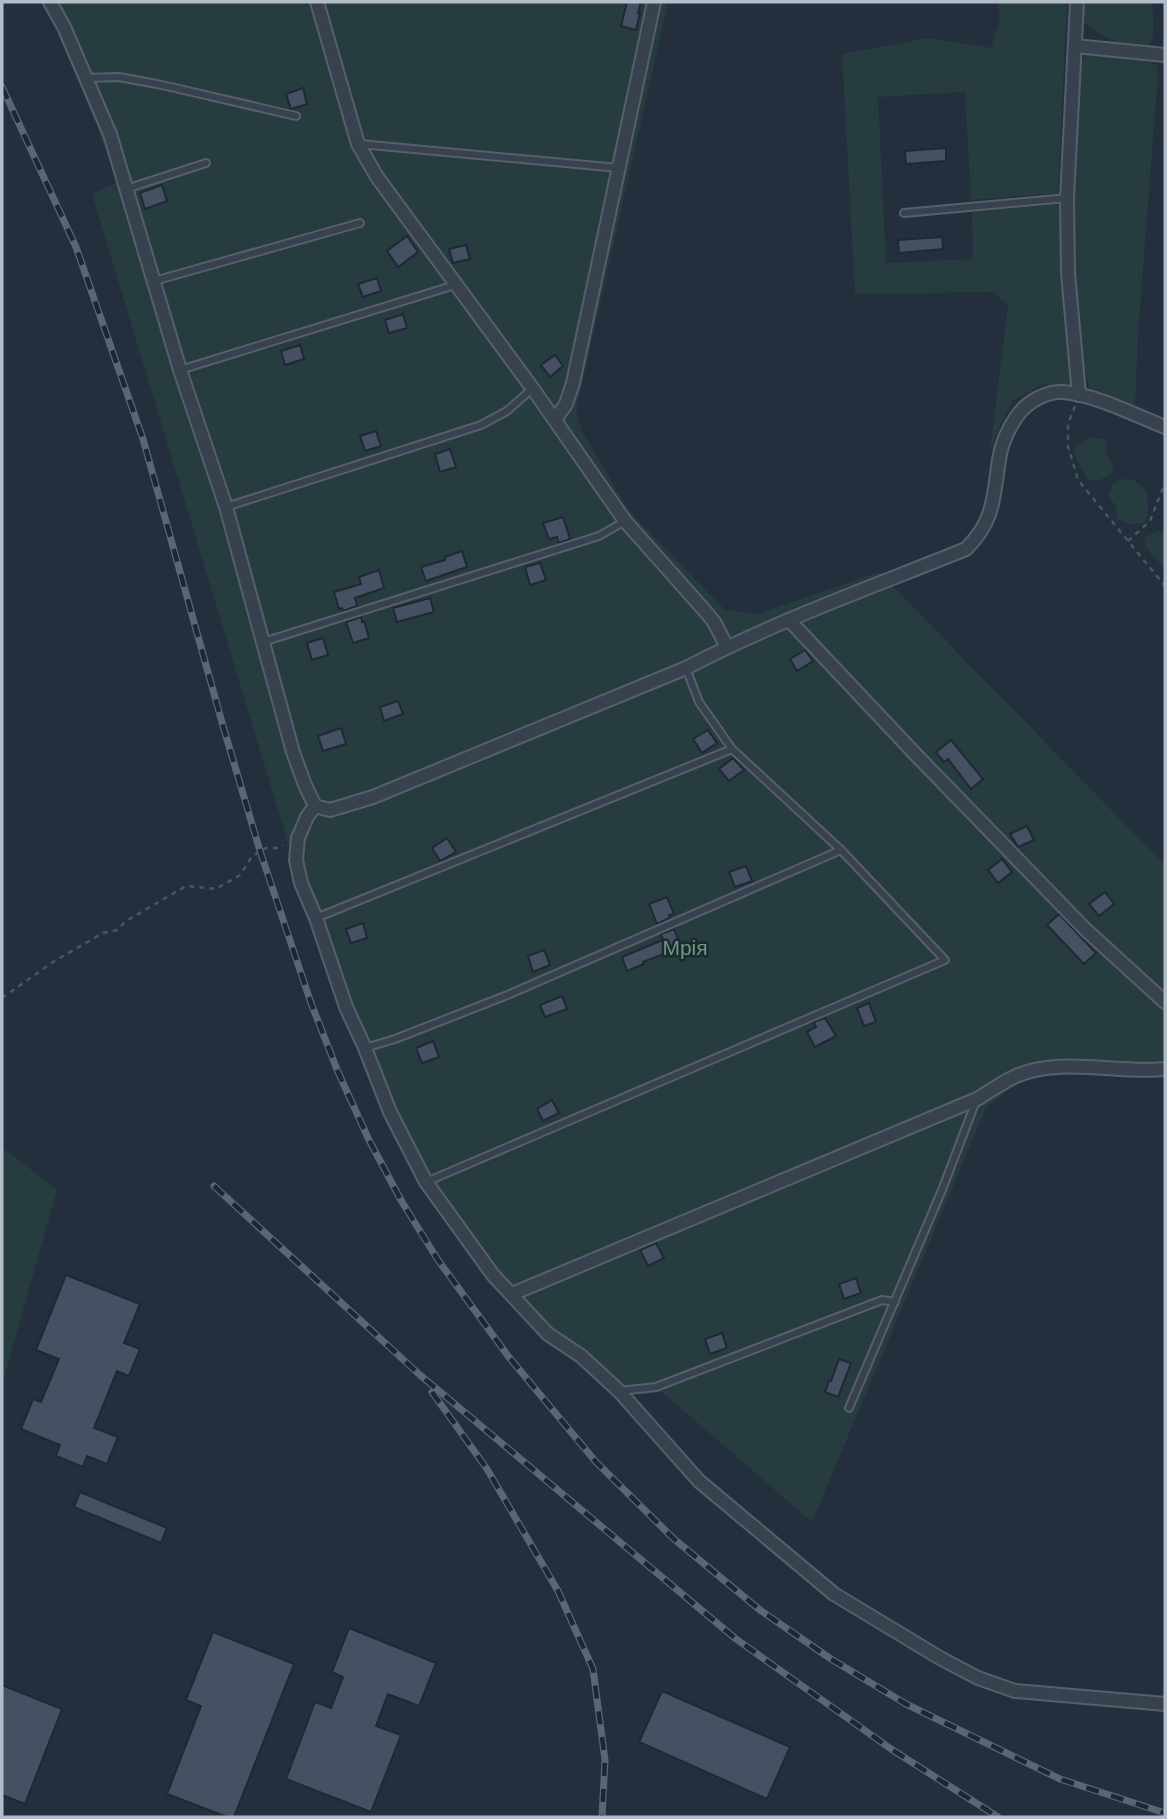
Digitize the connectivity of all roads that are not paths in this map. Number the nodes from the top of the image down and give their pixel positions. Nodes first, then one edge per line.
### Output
1 (50, 2) edge
2 (317, 2) edge
3 (654, 2) edge
4 (1077, 2) edge
5 (1075, 46) junction
6 (1165, 55) edge
7 (86, 78) junction
8 (296, 116) dead end
9 (358, 144) junction
10 (206, 163) dead end
11 (619, 168) junction
12 (126, 188) junction
13 (1067, 198) junction
14 (904, 213) dead end
15 (360, 223) dead end
16 (154, 281) junction
17 (455, 285) junction
18 (180, 370) junction
19 (533, 389) junction
20 (1079, 395) junction
21 (555, 419) junction
22 (1165, 427) edge
23 (226, 507) junction
24 (625, 521) junction
25 (789, 620) junction
26 (263, 642) junction
27 (727, 646) junction
28 (686, 668) junction
29 (732, 749) junction
30 (315, 806) junction
31 (841, 850) junction
32 (316, 918) junction
33 (1165, 1002) edge
34 (365, 1048) junction
35 (1165, 1069) edge
36 (977, 1099) junction
37 (426, 1182) junction
38 (512, 1294) junction
39 (895, 1302) junction
40 (619, 1391) junction
41 (849, 1408) dead end
42 (1165, 1704) edge

1 - 7 street
2 - 9 street
3 - 11 street
4 - 5 street
5 - 6 street
5 - 13 street
7 - 8 lane
7 - 12 street
9 - 11 lane
9 - 17 street
10 - 12 lane
11 - 21 street
12 - 16 street
13 - 14 lane
13 - 20 street
15 - 16 lane
16 - 18 street
17 - 18 lane
17 - 19 street
18 - 23 street
19 - 21 street
19 - 23 lane
20 - 22 street
20 - 25 street
21 - 24 street
23 - 26 street
24 - 26 lane
24 - 27 street
25 - 27 street
25 - 33 street
26 - 30 street
27 - 28 street
28 - 29 lane
28 - 30 street
29 - 31 lane
29 - 32 lane
30 - 32 street
31 - 34 lane
31 - 37 lane
32 - 34 street
34 - 37 street
35 - 36 street
36 - 38 street
36 - 39 lane
37 - 38 street
38 - 40 street
39 - 40 lane
39 - 41 lane
40 - 42 street

